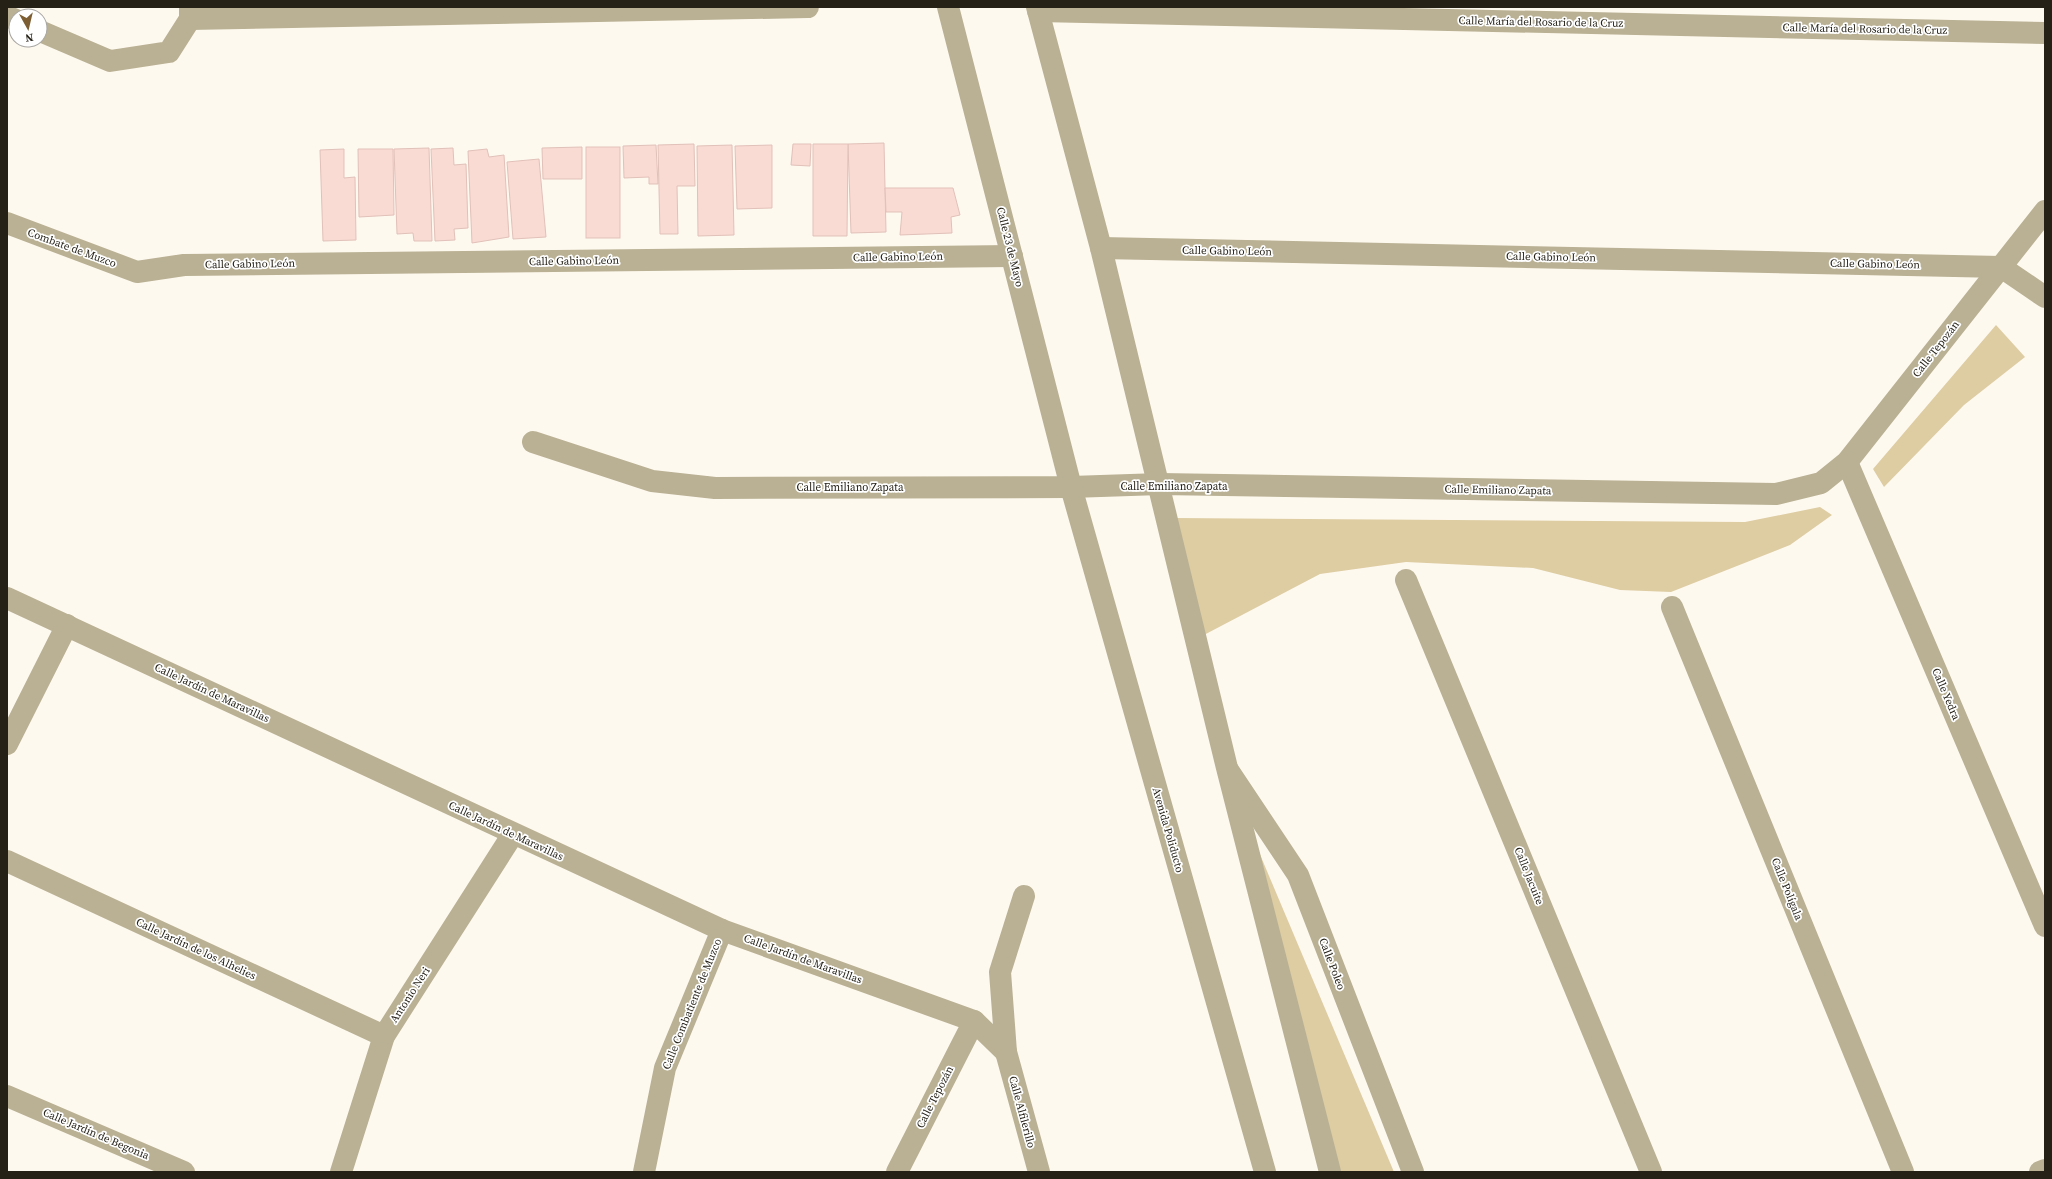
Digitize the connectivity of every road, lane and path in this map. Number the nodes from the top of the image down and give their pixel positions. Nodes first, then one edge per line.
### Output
1 (808, 7) edge
2 (948, 7) edge
3 (1037, 9) edge
4 (190, 13) edge
5 (2045, 33) edge
6 (48, 34) edge
7 (2045, 211) edge
8 (7, 223) edge
9 (1101, 248) junction
10 (1012, 256) junction
11 (2001, 266) junction
12 (137, 272) joint
13 (2045, 297) edge
14 (532, 442) dead end
15 (1847, 462) junction
16 (1821, 483) joint
17 (1160, 484) junction
18 (1071, 487) junction
19 (1406, 580) dead end
20 (7, 598) edge
21 (1672, 607) dead end
22 (67, 625) junction
23 (7, 744) edge
24 (1227, 768) junction
25 (513, 834) junction
26 (7, 861) edge
27 (1024, 896) dead end
28 (2045, 926) edge
29 (722, 930) junction
30 (974, 1021) junction
31 (384, 1036) junction
32 (1006, 1052) junction
33 (7, 1096) edge
34 (2045, 1170) edge
35 (184, 1172) edge
36 (341, 1172) edge
37 (644, 1172) edge
38 (897, 1172) edge
39 (1039, 1172) edge
40 (1266, 1172) edge
41 (1330, 1172) edge
42 (1413, 1172) edge
43 (1651, 1172) edge
44 (1903, 1172) edge
45 (2040, 1172) edge

1 - 4 street
2 - 10 street, Calle 23 de Mayo
3 - 5 street, Calle María del Rosario de la Cruz
3 - 9 street
4 - 6 street
7 - 11 street, Calle Tepozán
8 - 12 street, Combate de Muzco
9 - 11 street, Calle Gabino León
9 - 17 street
10 - 12 street, Calle Gabino León
10 - 18 street, Calle 23 de Mayo
11 - 13 street
11 - 15 street, Calle Tepozán
14 - 18 street, Calle Emiliano Zapata
15 - 16 street, Calle Tepozán
15 - 28 street, Calle Yedra
16 - 17 street, Calle Emiliano Zapata
17 - 18 street, Calle Emiliano Zapata
17 - 24 street
18 - 40 street, Avenida Poliducto
19 - 43 street, Calle Jacuite
20 - 22 street, Calle Jardín de Maravillas
21 - 44 street, Calle Polígala
22 - 23 street
22 - 25 street, Calle Jardín de Maravillas
24 - 41 street
24 - 42 street, Calle Poleo
25 - 29 street, Calle Jardín de Maravillas
25 - 31 street, Antonio Neri
26 - 31 street, Calle Jardín de los Alhelies
27 - 32 street
29 - 30 street, Calle Jardín de Maravillas
29 - 37 street, Calle Combatiente de Muzco
30 - 32 street, Calle Jardín de Maravillas
30 - 38 street, Calle Tepozán
31 - 36 street, Antonio Neri
32 - 39 street, Calle Alfilerillo
33 - 35 street, Calle Jardín de Begonia
34 - 45 street

